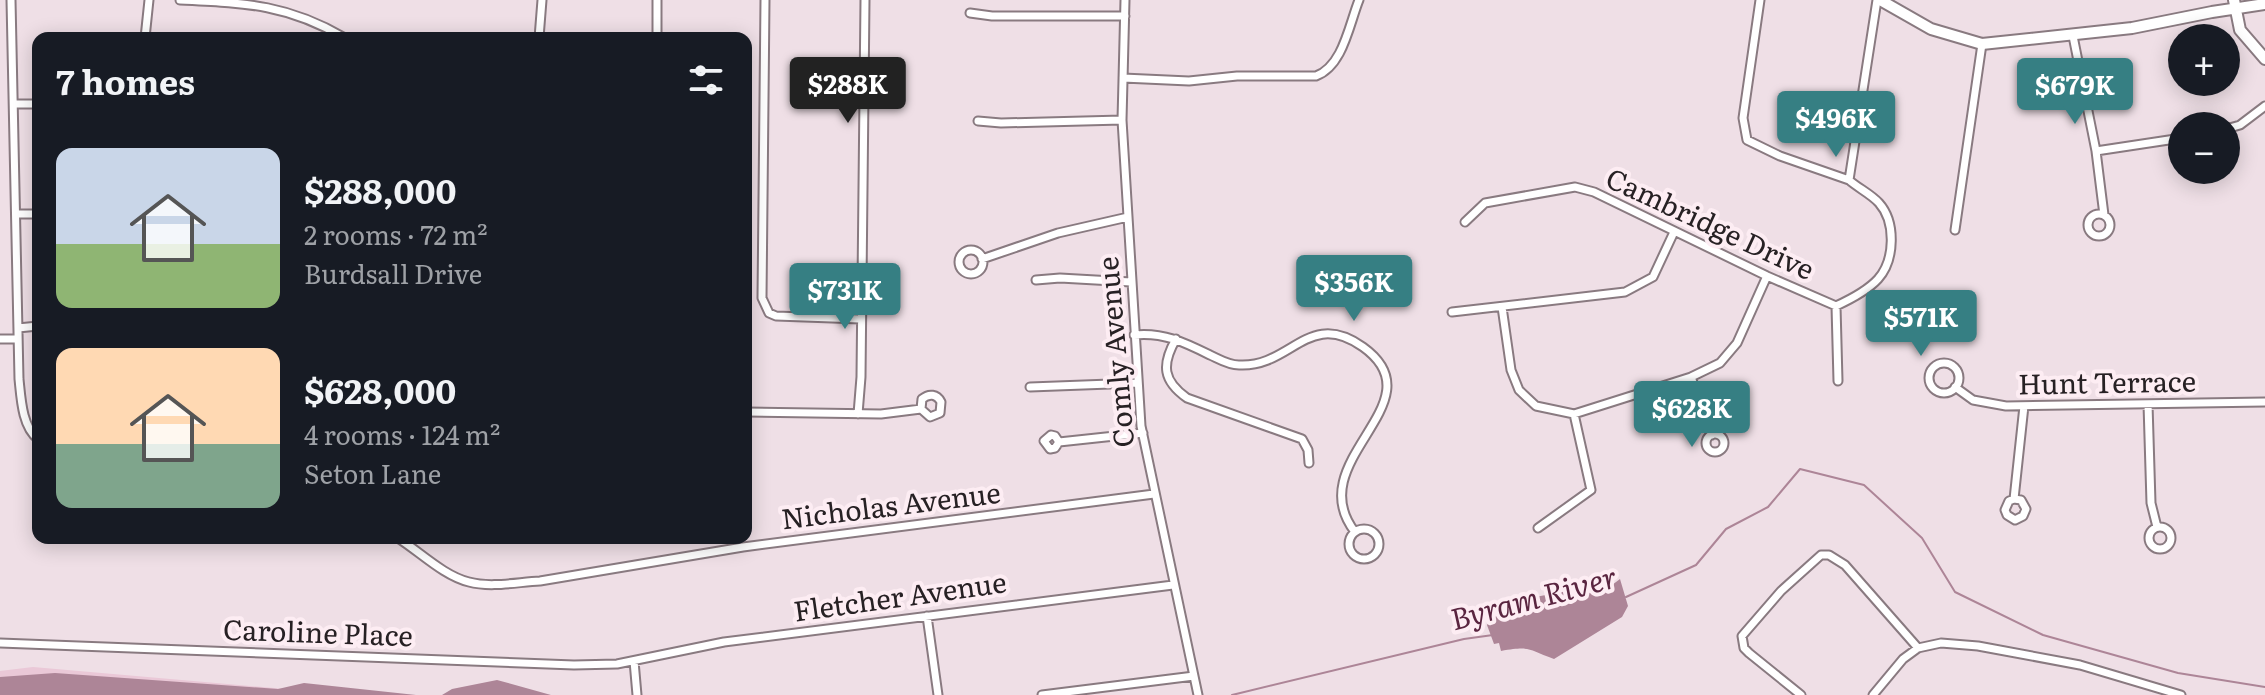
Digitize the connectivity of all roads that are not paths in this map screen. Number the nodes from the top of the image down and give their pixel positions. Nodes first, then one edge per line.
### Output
1 (11, 0) edge
2 (149, 0) edge
3 (180, 0) edge
4 (542, 0) edge
5 (657, 0) edge
6 (765, 0) edge
7 (865, 0) edge
8 (1125, 0) edge
9 (1359, 0) edge
10 (1760, 0) edge
11 (1879, 0) edge
12 (254, 2) edge
13 (2234, 4) edge
14 (2265, 4) edge
15 (970, 13) dead end
16 (1125, 16) junction
17 (146, 32) edge
18 (332, 32) edge
19 (539, 32) edge
20 (657, 32) edge
21 (2073, 36) junction
22 (0, 42) edge
23 (12, 42) junction
24 (1982, 44) junction
25 (2265, 59) edge
26 (1123, 78) junction
27 (14, 104) junction
28 (32, 104) edge
29 (2265, 106) edge
30 (1122, 120) junction
31 (978, 121) dead end
32 (2240, 125) edge
33 (2168, 141) edge
34 (2096, 151) junction
35 (1849, 180) junction
36 (16, 214) junction
37 (32, 214) edge
38 (2104, 215) dead end
39 (1128, 217) junction
40 (1465, 222) dead end
41 (1955, 230) dead end
42 (1674, 232) junction
43 (982, 259) dead end
44 (1767, 276) junction
45 (1036, 280) dead end
46 (1131, 282) junction
47 (1836, 306) junction
48 (1502, 307) junction
49 (1452, 312) dead end
50 (860, 319) junction
51 (32, 327) edge
52 (18, 328) junction
53 (1134, 335) junction
54 (0, 339) edge
55 (18, 339) junction
56 (1176, 339) junction
57 (1691, 377) junction
58 (1838, 381) dead end
59 (1137, 383) junction
60 (1030, 387) dead end
61 (1955, 387) junction
62 (2265, 402) edge
63 (2148, 404) junction
64 (2024, 406) junction
65 (921, 409) dead end
66 (752, 412) edge
67 (858, 414) junction
68 (1574, 414) junction
69 (32, 433) edge
70 (1143, 433) junction
71 (1712, 435) dead end
72 (1059, 442) dead end
73 (1309, 463) dead end
74 (1154, 494) junction
75 (2014, 499) dead end
76 (2157, 527) dead end
77 (1538, 528) dead end
78 (1355, 532) junction
79 (407, 544) edge
80 (1173, 585) junction
81 (927, 616) junction
82 (0, 643) edge
83 (1918, 648) junction
84 (634, 661) junction
85 (1194, 676) junction
86 (637, 695) edge
87 (938, 695) edge
88 (1042, 695) edge
89 (1198, 695) edge
90 (1801, 695) edge
91 (1873, 695) edge
92 (2181, 695) edge

1 - 23 street
2 - 17 street
3 - 12 street
4 - 19 street
5 - 20 street
6 - 50 street
7 - 50 street
8 - 16 street, Comly Avenue
9 - 26 street
10 - 35 street, Cambridge Drive
11 - 24 main road
11 - 35 street
12 - 18 street
13 - 14 main road
13 - 21 main road
13 - 25 main road
15 - 16 street
16 - 26 street, Comly Avenue
21 - 24 main road
21 - 34 street
22 - 23 street
23 - 27 street
24 - 41 street
26 - 30 street, Comly Avenue
27 - 28 street
27 - 36 street
29 - 32 street
30 - 31 street
30 - 39 street, Comly Avenue
33 - 34 street
34 - 38 street
35 - 47 street, Cambridge Drive
36 - 37 street
36 - 52 street
39 - 43 street
39 - 46 street, Comly Avenue
40 - 42 street, Cambridge Drive
42 - 44 street, Cambridge Drive
42 - 48 street
44 - 47 street, Cambridge Drive
44 - 57 street
45 - 46 street
46 - 53 street, Comly Avenue
47 - 58 street
48 - 49 street
48 - 68 street
50 - 67 street
51 - 52 street
52 - 55 street
53 - 56 street
53 - 59 street, Comly Avenue
54 - 55 street
55 - 69 street
56 - 73 street
56 - 78 street
57 - 68 street
57 - 71 street
59 - 60 street
59 - 70 street, Comly Avenue
61 - 61 street, Hunt Terrace
61 - 64 street, Hunt Terrace
62 - 63 street, Hunt Terrace
63 - 64 street, Hunt Terrace
63 - 76 street
64 - 75 street
65 - 67 street
66 - 67 street
68 - 77 street
70 - 72 street
70 - 74 street, Comly Avenue
74 - 79 street, Nicholas Avenue
74 - 80 street, Comly Avenue
78 - 78 street
80 - 81 street, Fletcher Avenue
80 - 85 street, Comly Avenue
81 - 84 street, Fletcher Avenue
81 - 87 street
82 - 84 street, Caroline Place
83 - 90 street
83 - 91 street
83 - 92 street
84 - 86 street
85 - 88 street
85 - 89 street, Comly Avenue

